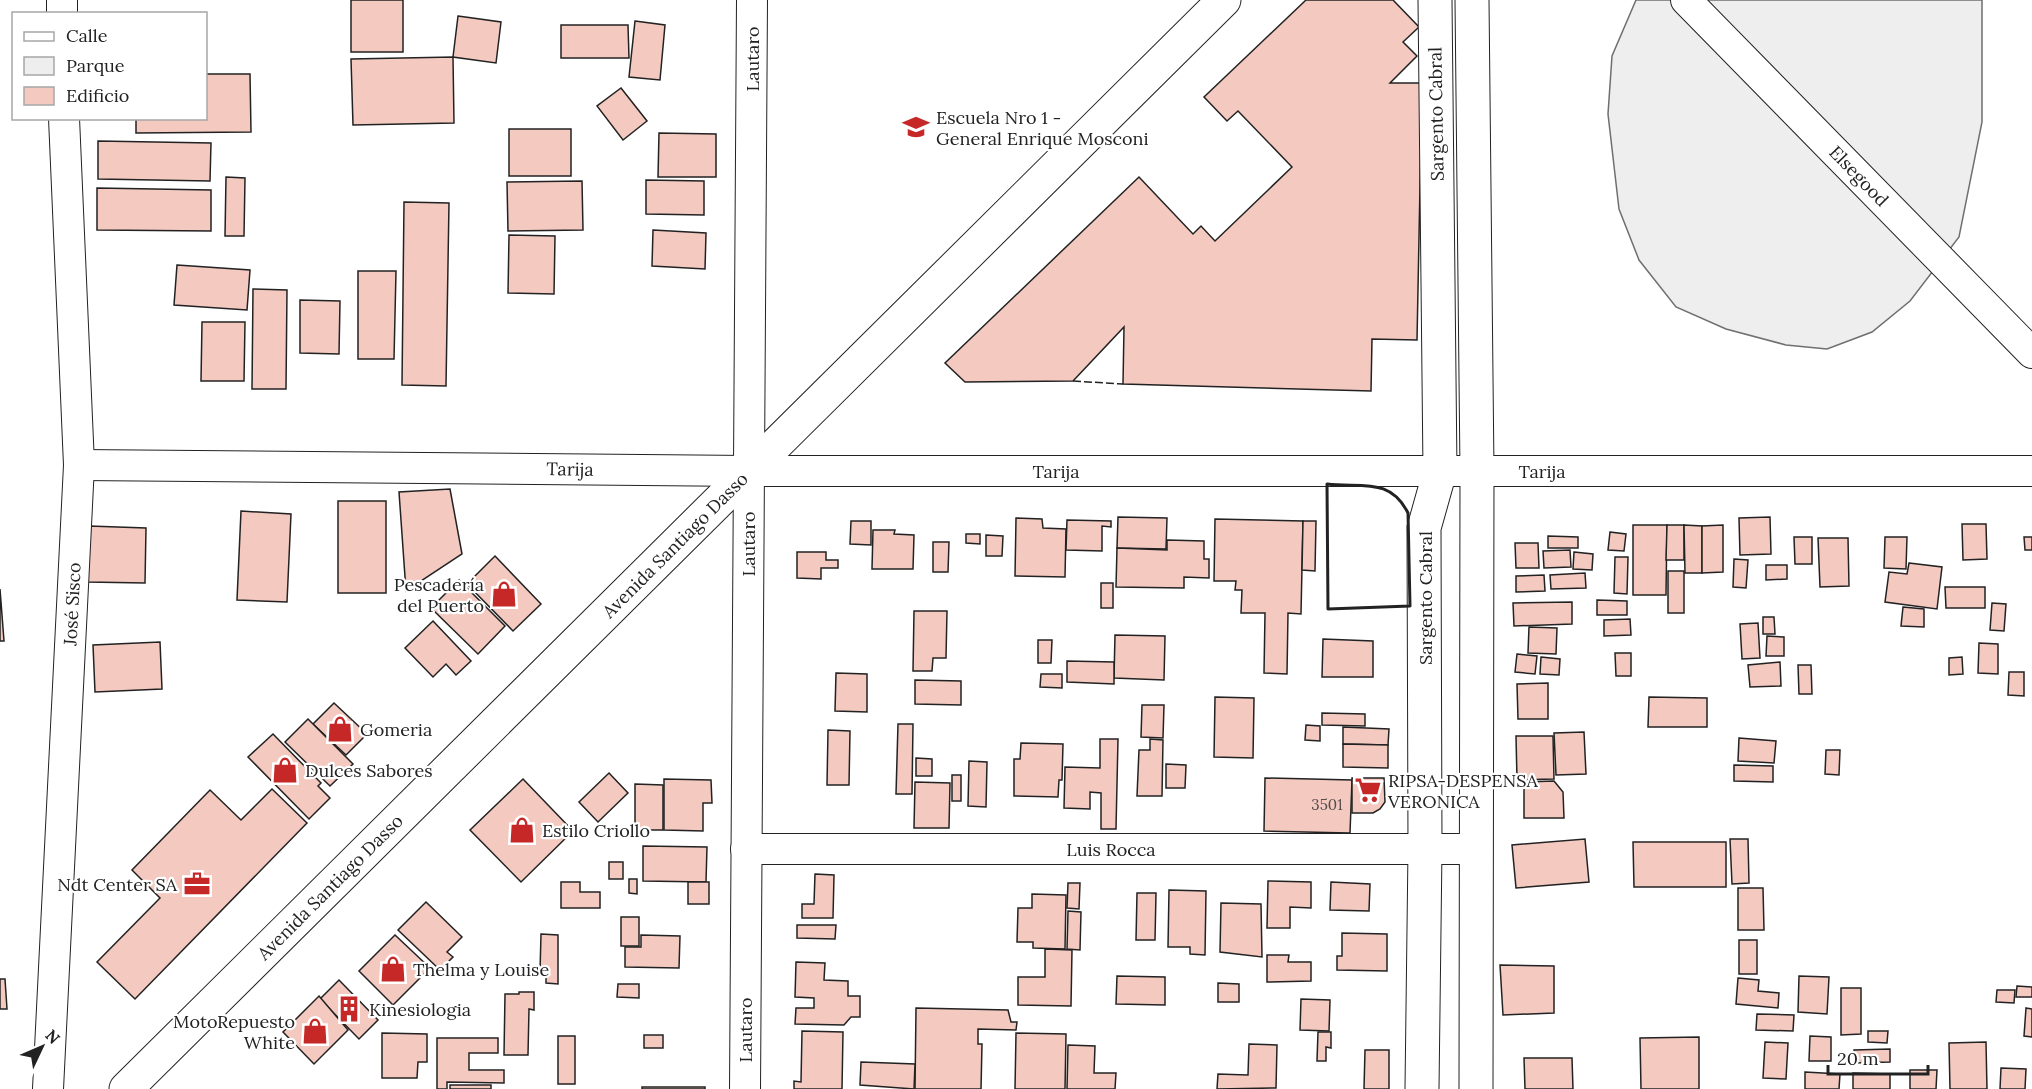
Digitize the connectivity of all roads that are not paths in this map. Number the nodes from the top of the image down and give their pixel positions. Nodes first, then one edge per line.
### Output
1 (752, 0) edge
2 (1224, 0) edge
3 (1435, 0) edge
4 (1472, 0) edge
5 (1686, 0) edge
6 (64, 120) edge
7 (2032, 353) edge
8 (79, 465) junction
9 (749, 471) junction
10 (1440, 471) junction
11 (1477, 471) junction
12 (2032, 471) edge
13 (746, 849) junction
14 (1425, 849) junction
15 (1476, 849) junction
16 (48, 1089) edge
17 (126, 1089) edge
18 (745, 1089) edge
19 (1422, 1089) edge
20 (1476, 1089) edge

1 - 9 street, Lautaro
2 - 9 street, Avenida Santiago Dasso
3 - 10 street, Sargento Cabral
4 - 11 street, Sargento Cabral
5 - 7 street, Elsegood
6 - 8 street, José Sisco
8 - 9 street, Tarija
8 - 16 street, José Sisco
9 - 10 street, Tarija
9 - 13 street, Lautaro
9 - 17 street, Avenida Santiago Dasso
10 - 11 street, Tarija
10 - 14 street, Sargento Cabral
11 - 12 street, Tarija
11 - 15 street, Sargento Cabral
13 - 14 street, Luis Rocca
13 - 18 street, Lautaro
14 - 15 street, Luis Rocca
14 - 19 street, Sargento Cabral
15 - 20 street, Sargento Cabral

